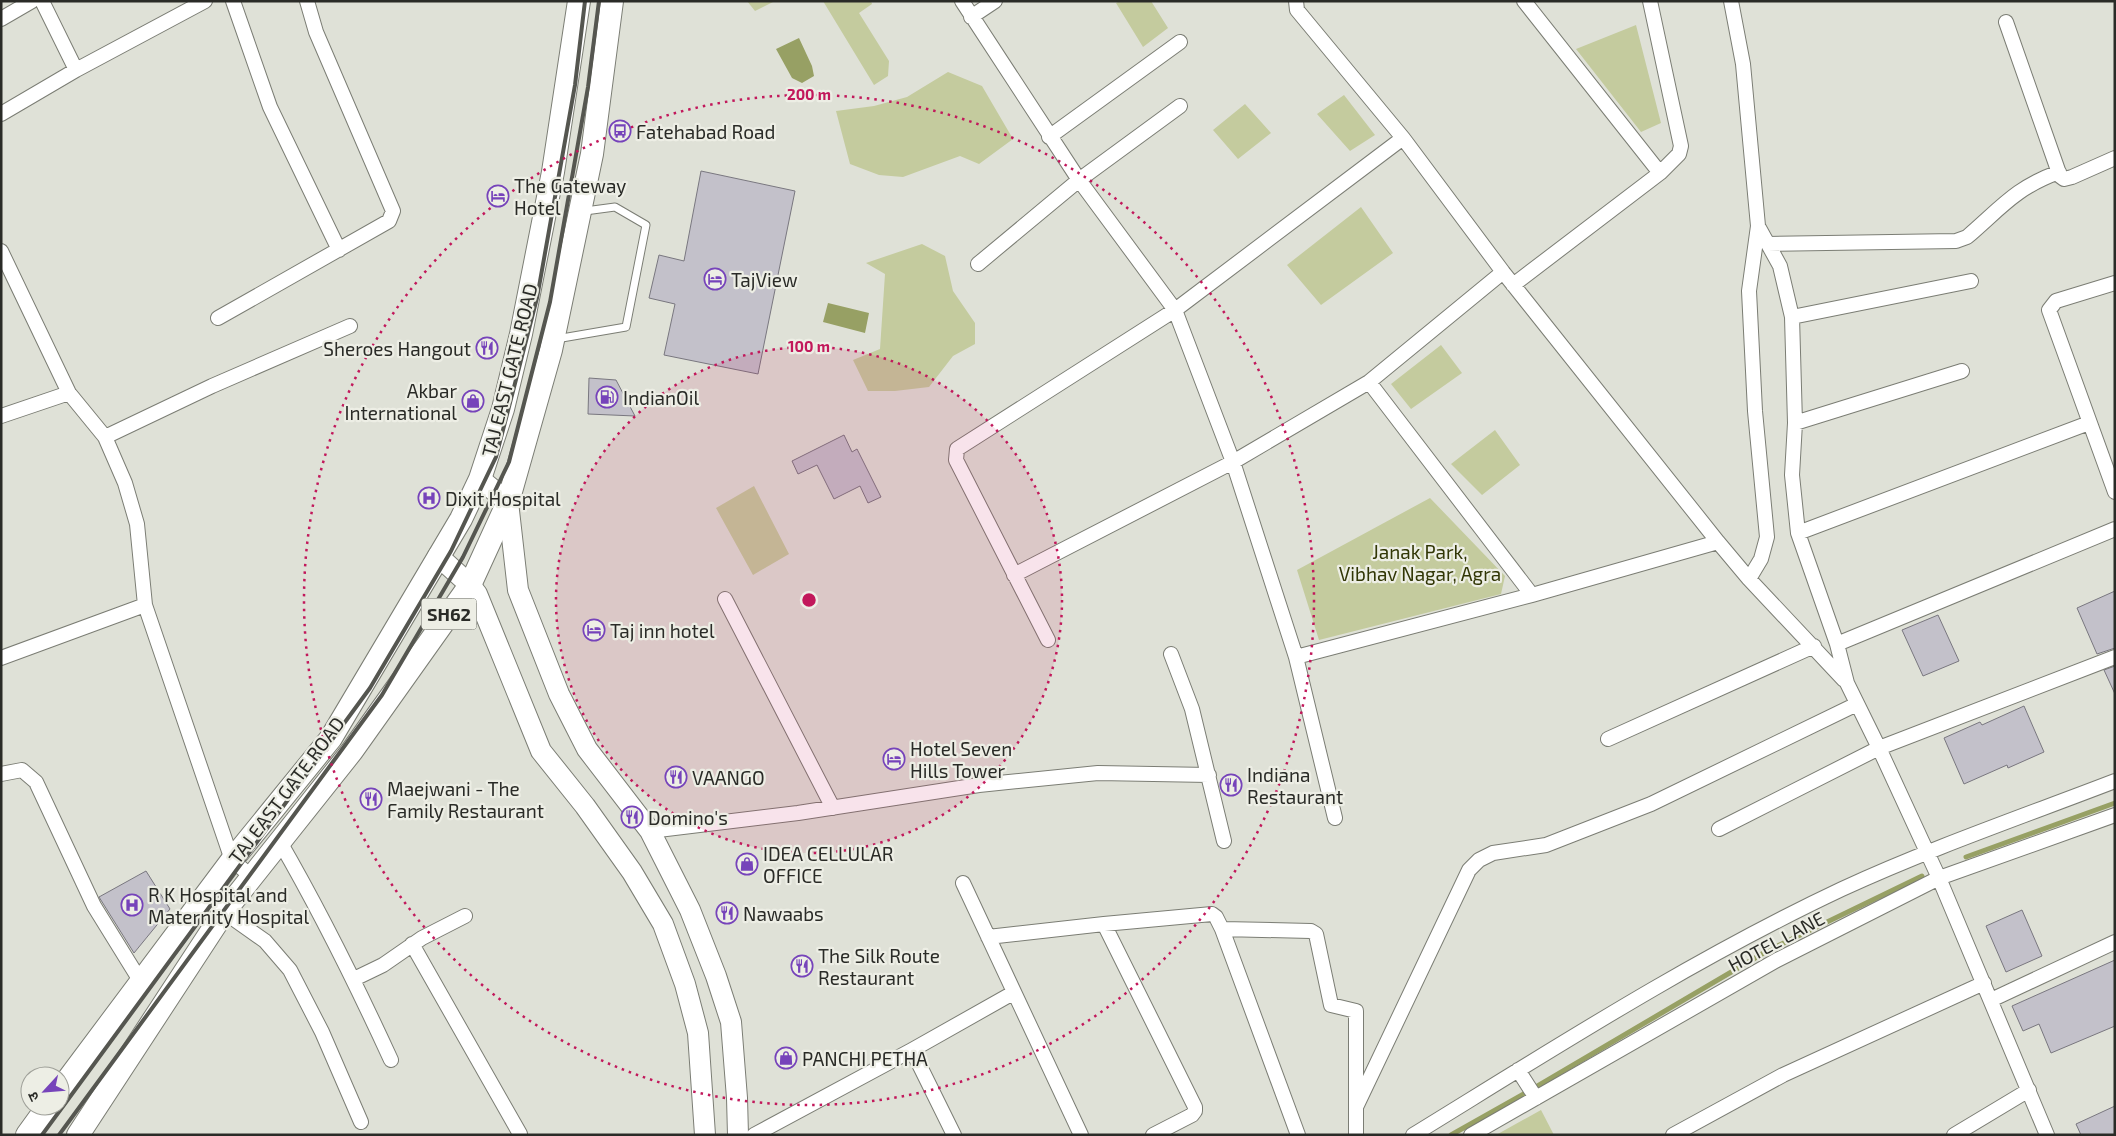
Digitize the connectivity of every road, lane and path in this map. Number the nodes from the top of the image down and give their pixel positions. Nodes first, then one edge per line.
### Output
1 (32, 1) edge
2 (42, 1) edge
3 (205, 1) edge
4 (233, 1) edge
5 (307, 1) edge
6 (579, 1) edge
7 (612, 1) edge
8 (962, 1) edge
9 (995, 1) edge
10 (1296, 1) edge
11 (1524, 1) edge
12 (1650, 1) edge
13 (1731, 1) edge
14 (971, 17) junction
15 (1, 18) edge
16 (2006, 22) dead end
17 (1180, 42) dead end
18 (76, 70) junction
19 (1180, 106) dead end
20 (1, 114) edge
21 (1049, 137) junction
22 (1403, 138) junction
23 (2115, 158) edge
24 (2059, 172) junction
25 (1660, 173) junction
26 (1079, 180) junction
27 (579, 212) junction
28 (1758, 226) junction
29 (1768, 244) junction
30 (339, 250) junction
31 (1, 251) edge
32 (978, 264) dead end
33 (1503, 272) junction
34 (1971, 280) dead end
35 (2115, 284) edge
36 (1513, 285) junction
37 (1175, 310) junction
38 (1792, 317) junction
39 (218, 318) dead end
40 (350, 326) dead end
41 (552, 340) junction
42 (1962, 371) dead end
43 (1369, 382) junction
44 (69, 393) junction
45 (1, 416) edge
46 (1795, 423) junction
47 (2089, 424) junction
48 (105, 437) junction
49 (1233, 462) junction
50 (480, 479) junction
51 (2115, 492) edge
52 (508, 502) junction
53 (2115, 529) edge
54 (1798, 533) junction
55 (1718, 542) junction
56 (438, 556) junction
57 (1014, 575) junction
58 (1749, 579) junction
59 (470, 584) junction
60 (1532, 595) junction
61 (724, 599) dead end
62 (145, 605) junction
63 (1048, 640) dead end
64 (1837, 644) junction
65 (1814, 646) junction
66 (1171, 654) dead end
67 (1296, 657) junction
68 (2115, 657) edge
69 (1, 658) edge
70 (1847, 683) junction
71 (1857, 704) junction
72 (1608, 739) dead end
73 (1879, 748) junction
74 (1, 774) edge
75 (1209, 775) junction
76 (2115, 781) edge
77 (834, 808) junction
78 (2115, 816) edge
79 (1335, 818) dead end
80 (1719, 829) dead end
81 (650, 831) junction
82 (1224, 841) dead end
83 (280, 842) junction
84 (1927, 853) junction
85 (232, 860) junction
86 (252, 877) junction
87 (1939, 878) junction
88 (963, 883) dead end
89 (224, 912) junction
90 (466, 916) dead end
91 (1104, 924) junction
92 (1222, 929) junction
93 (988, 937) junction
94 (2115, 942) edge
95 (412, 944) junction
96 (354, 979) junction
97 (141, 982) junction
98 (1984, 983) junction
99 (1013, 993) junction
100 (1991, 1000) junction
101 (912, 1050) junction
102 (391, 1060) dead end
103 (1518, 1070) junction
104 (70, 1077) edge
105 (2030, 1090) junction
106 (1536, 1098) junction
107 (1357, 1105) junction
108 (41, 1116) edge
109 (361, 1122) dead end
110 (520, 1134) edge
111 (27, 1135) edge
112 (78, 1135) edge
113 (705, 1135) edge
114 (738, 1135) edge
115 (754, 1135) edge
116 (954, 1135) edge
117 (1081, 1135) edge
118 (1153, 1135) edge
119 (1298, 1135) edge
120 (1356, 1135) edge
121 (1413, 1135) edge
122 (1471, 1135) edge
123 (1673, 1135) edge
124 (1954, 1135) edge
125 (2047, 1135) edge

1 - 15 street
2 - 18 street
3 - 18 street
4 - 30 street
5 - 30 street
6 - 50 main road, TAJ EAST GATE ROAD / SH62
7 - 27 main road, SH62
8 - 14 street
9 - 14 street
10 - 22 street
11 - 25 street
12 - 25 street
13 - 28 street
14 - 21 street
16 - 24 street
17 - 21 street
18 - 20 street
19 - 26 street
21 - 26 street
22 - 33 street
22 - 37 street
23 - 24 street
24 - 29 street
25 - 36 street
26 - 32 street
26 - 37 street
27 - 41 main road, SH62
27 - 41 lane
28 - 29 street
28 - 58 street
29 - 38 street
30 - 39 street
31 - 44 street
33 - 36 street
33 - 43 street
34 - 38 street
35 - 47 street
36 - 55 street
37 - 49 street
37 - 57 street
38 - 46 street
40 - 48 street
41 - 52 main road, SH62
42 - 46 street
43 - 49 street
43 - 60 street
44 - 45 street
44 - 48 street
46 - 54 street
47 - 51 street
47 - 54 street
48 - 62 street
49 - 57 street
49 - 67 street
50 - 52 main road
50 - 56 main road, TAJ EAST GATE ROAD / SH62
52 - 59 main road, SH62
52 - 81 main road
53 - 64 street
54 - 64 street
55 - 58 street
55 - 60 street
56 - 59 main road
56 - 85 main road, TAJ EAST GATE ROAD / SH62
57 - 63 street
58 - 65 street
59 - 83 main road, SH62
59 - 113 main road
60 - 67 street
61 - 77 street
62 - 69 street
62 - 85 street
64 - 70 street
65 - 70 street
65 - 72 street
66 - 75 street
67 - 79 street
68 - 73 street
70 - 71 street
71 - 73 street
71 - 107 street
73 - 80 street
73 - 84 street
74 - 97 street
75 - 77 street
75 - 82 street
76 - 84 street, HOTEL LANE
77 - 81 street
78 - 87 street, HOTEL LANE
81 - 114 main road
83 - 86 main road, SH62
83 - 96 street
84 - 87 street
84 - 103 street, HOTEL LANE
85 - 86 street
85 - 97 main road, TAJ EAST GATE ROAD / SH62
86 - 89 main road, SH62
87 - 98 street
87 - 106 street, HOTEL LANE
88 - 93 street
89 - 109 street
89 - 112 main road, SH62
90 - 95 street
91 - 92 street
91 - 93 street
91 - 118 street
92 - 107 street
92 - 119 street
93 - 99 street
94 - 100 street
95 - 96 street
95 - 110 street
96 - 102 street
97 - 104 main road, TAJ EAST GATE ROAD / SH62
98 - 100 street
98 - 123 street
99 - 101 street
99 - 117 street
100 - 105 street
101 - 115 street
101 - 116 street
103 - 106 street
103 - 121 street, HOTEL LANE
105 - 124 street
105 - 125 street
106 - 122 street, HOTEL LANE
107 - 120 street
108 - 111 main road

